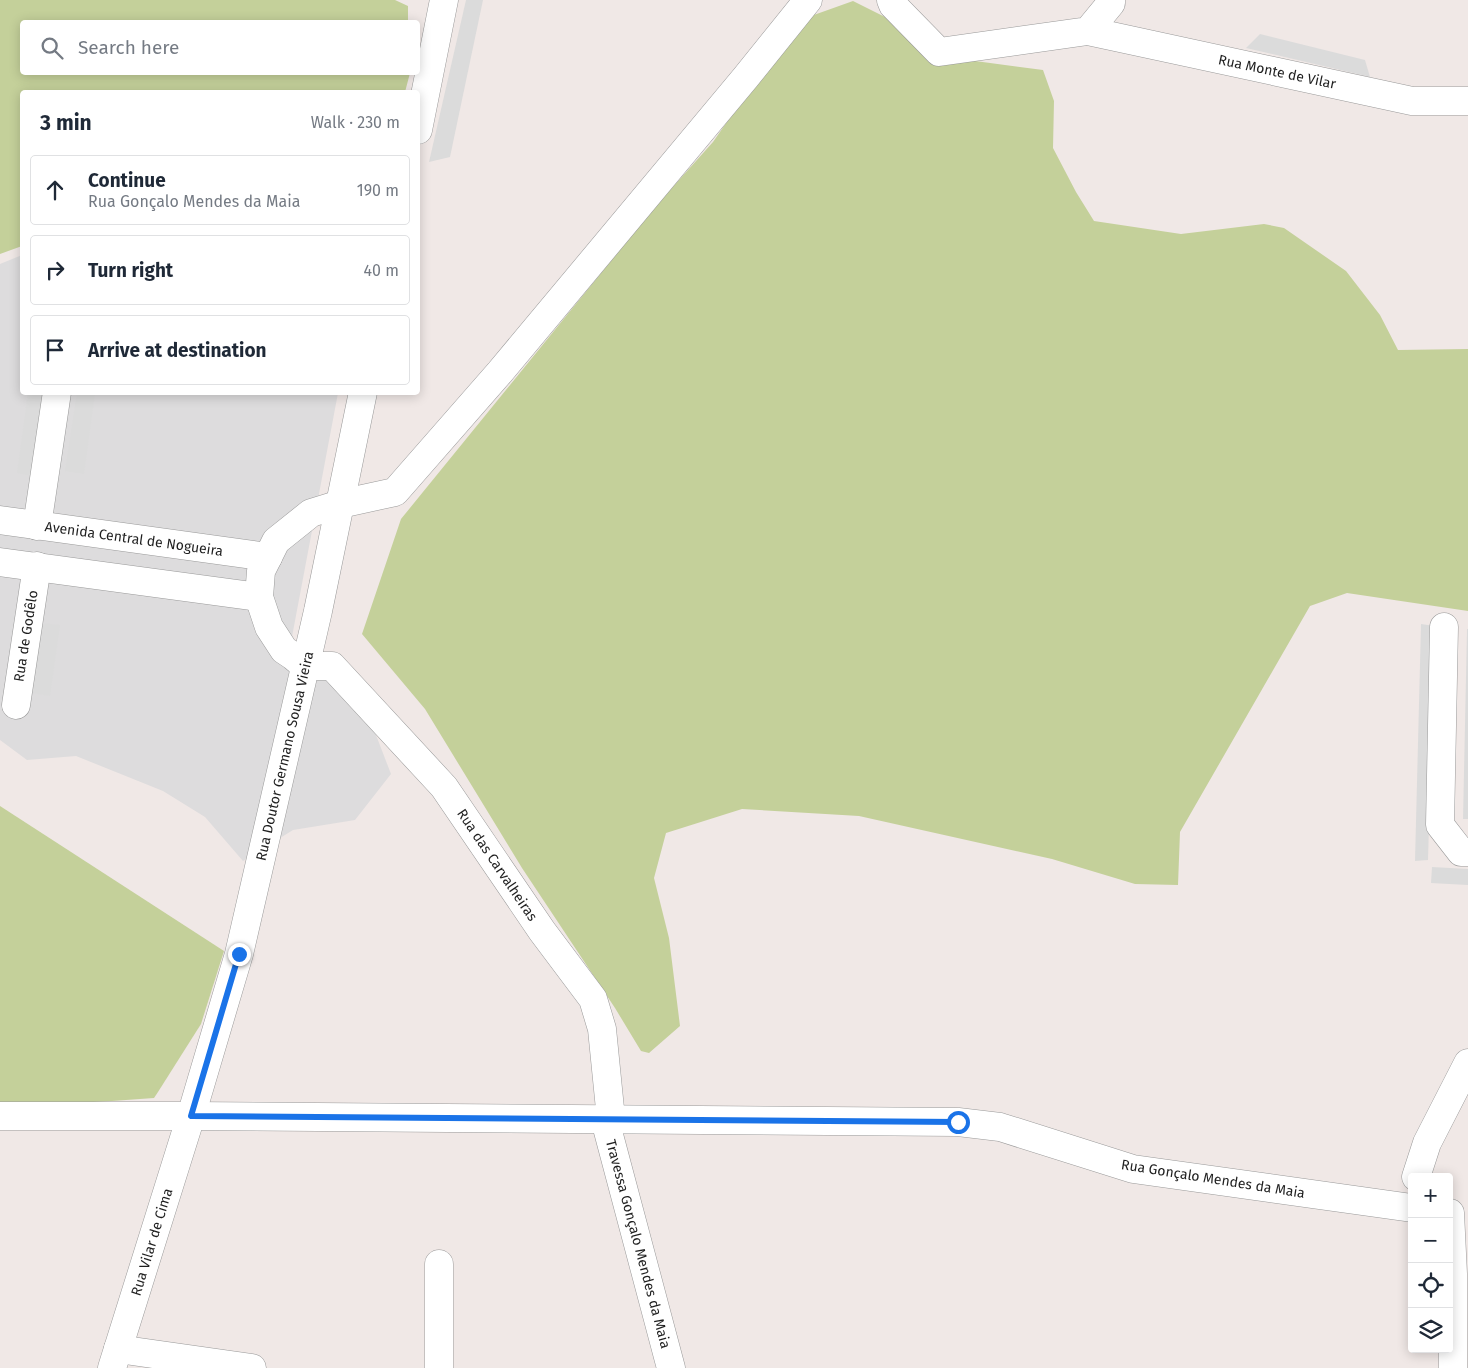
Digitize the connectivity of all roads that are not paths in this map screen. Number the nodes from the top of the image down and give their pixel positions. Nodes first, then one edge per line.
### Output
1 (444, 0) edge
2 (808, 0) edge
3 (891, 0) edge
4 (1111, 0) edge
5 (1088, 31) junction
6 (1468, 101) edge
7 (420, 120) edge
8 (57, 395) edge
9 (362, 395) edge
10 (340, 504) junction
11 (0, 520) edge
12 (37, 526) junction
13 (268, 557) junction
14 (0, 562) edge
15 (37, 566) junction
16 (259, 597) junction
17 (1444, 628) dead end
18 (305, 666) junction
19 (16, 706) dead end
20 (1468, 852) edge
21 (1468, 1063) edge
22 (0, 1116) edge
23 (191, 1116) junction
24 (608, 1120) junction
25 (1417, 1173) edge
26 (1408, 1207) edge
27 (1456, 1213) edge
28 (438, 1264) dead end
29 (115, 1358) edge
30 (252, 1368) edge
31 (439, 1368) edge
32 (671, 1368) edge
33 (1453, 1368) edge

1 - 7 street
2 - 10 street
3 - 5 street, Rua Monte de Vilar
4 - 5 street
5 - 6 street, Rua Monte de Vilar
8 - 12 street
9 - 10 street, Rua Doutor Germano Sousa Vieira
10 - 13 street
10 - 18 street, Rua Doutor Germano Sousa Vieira
11 - 12 street, Avenida Central de Nogueira
12 - 13 street, Avenida Central de Nogueira
13 - 16 street
14 - 15 street
15 - 16 street
15 - 19 street, Rua de Godêlo
16 - 18 street
17 - 20 street
18 - 23 street, Rua Doutor Germano Sousa Vieira
18 - 24 street, Rua das Carvalheiras
21 - 25 street
22 - 23 street, Rua Gonçalo Mendes da Maia
23 - 24 street, Rua Gonçalo Mendes da Maia
23 - 29 street, Rua Vilar de Cima
24 - 26 street, Rua Gonçalo Mendes da Maia
24 - 32 street, Travessa Gonçalo Mendes da Maia
27 - 33 street
28 - 31 street
29 - 30 street

